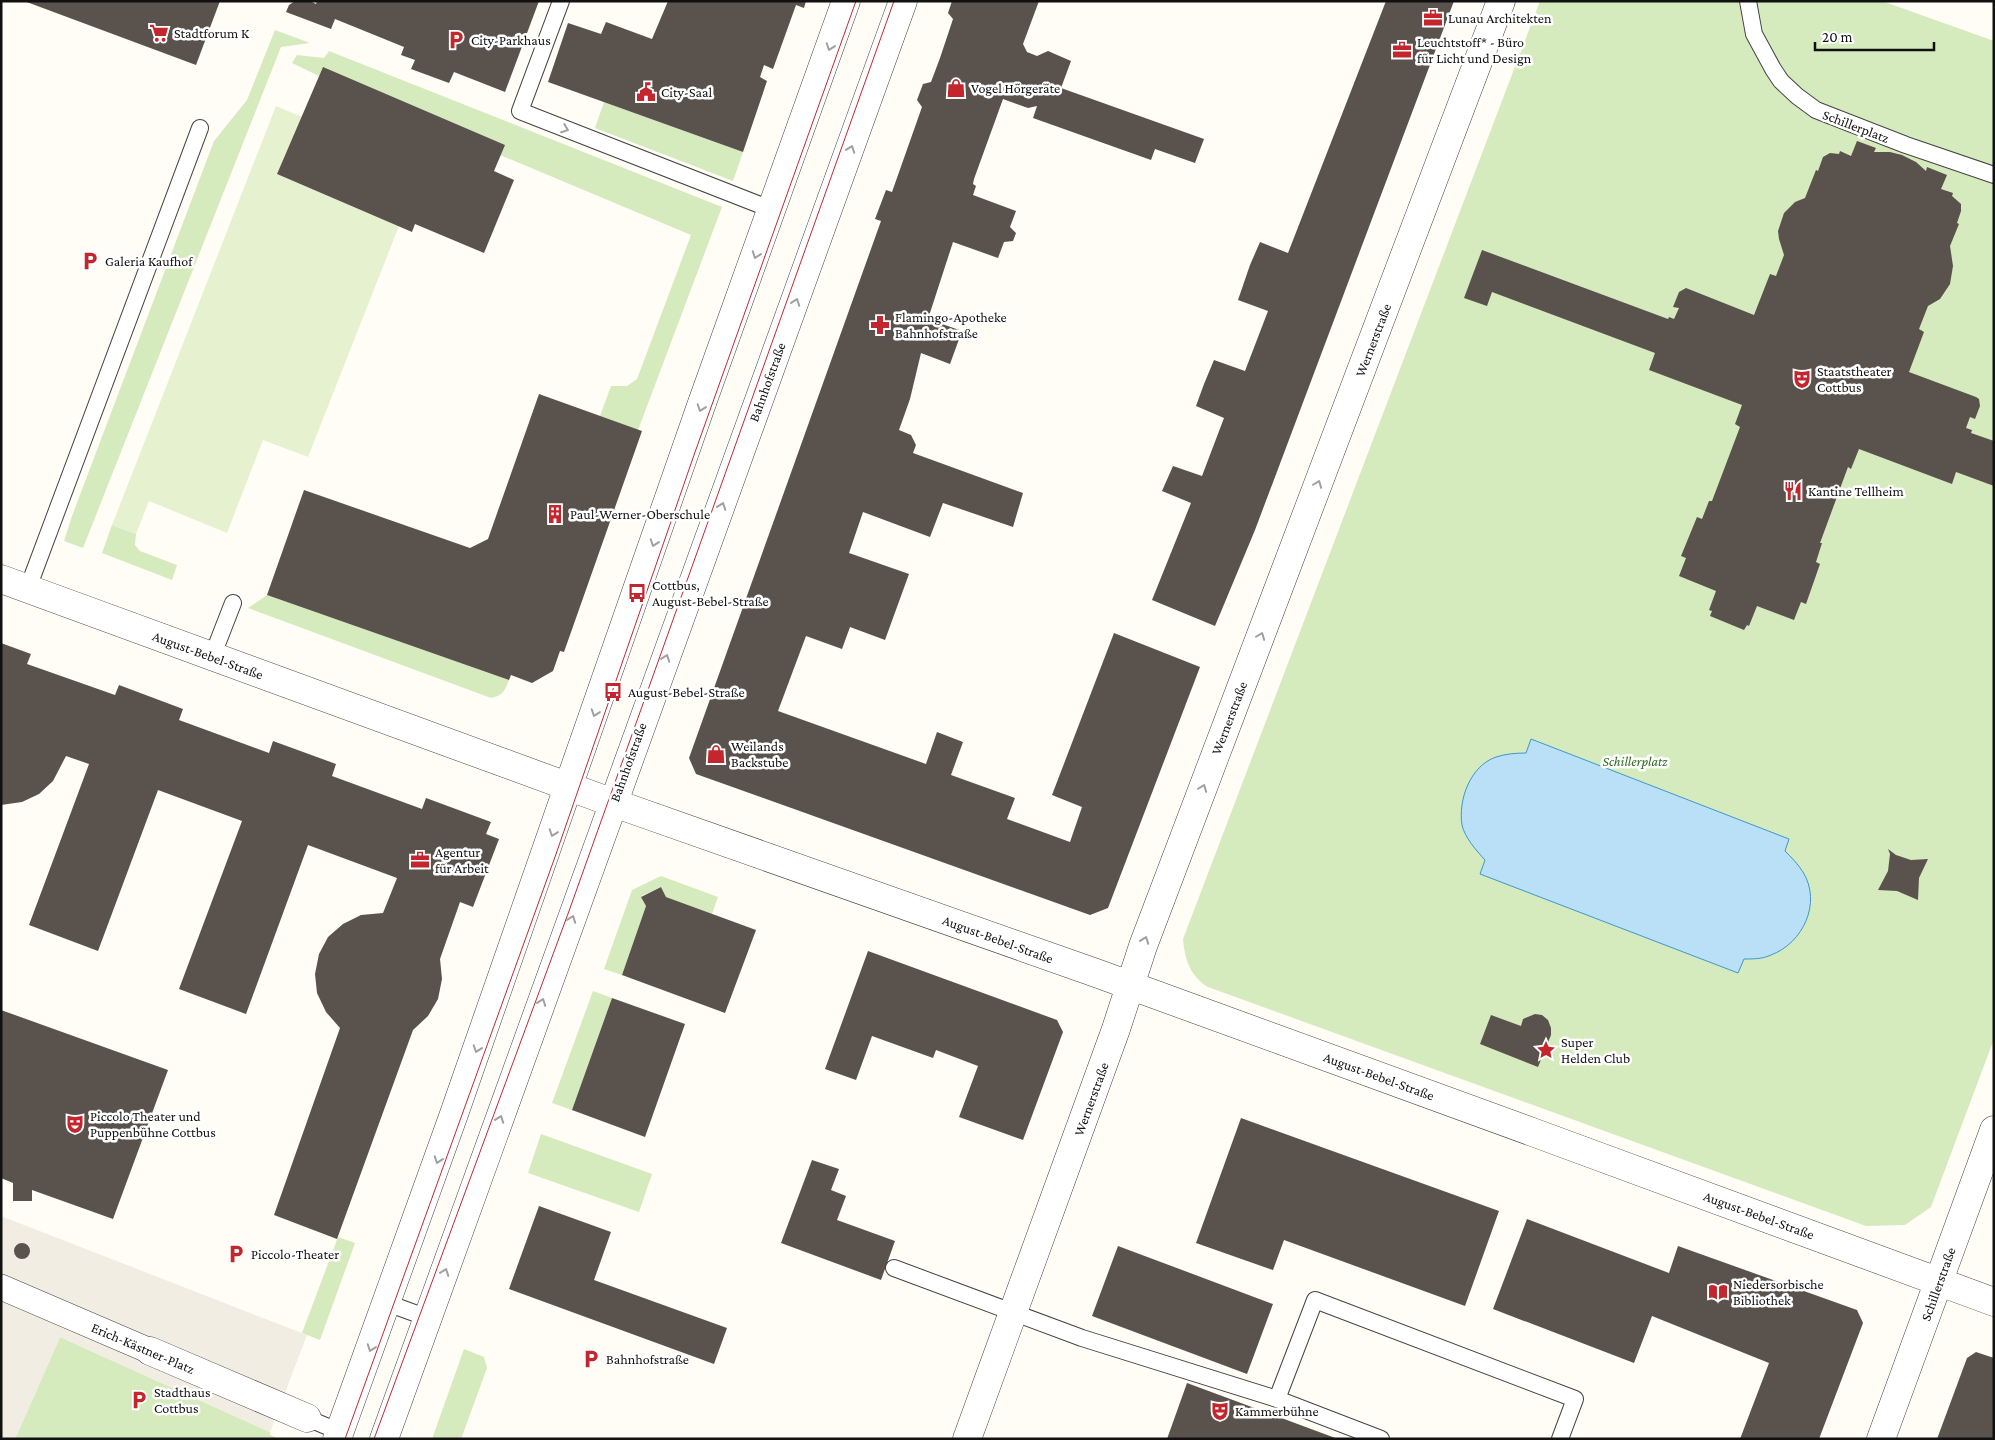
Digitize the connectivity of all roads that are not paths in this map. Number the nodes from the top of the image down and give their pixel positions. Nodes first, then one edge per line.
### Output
1 (561, 1) edge
2 (846, 1) edge
3 (903, 1) edge
4 (1501, 1) edge
5 (1748, 1) edge
6 (200, 128) dead end
7 (1994, 175) edge
8 (773, 210) junction
9 (1, 579) edge
10 (28, 588) junction
11 (233, 603) dead end
12 (212, 656) junction
13 (570, 787) junction
14 (613, 802) junction
15 (1130, 987) junction
16 (1994, 1130) edge
17 (894, 1268) dead end
18 (1939, 1281) junction
19 (1, 1287) edge
20 (1994, 1302) edge
21 (387, 1303) junction
22 (1013, 1313) junction
23 (428, 1318) junction
24 (150, 1351) joint
25 (1277, 1399) junction
26 (307, 1418) joint
27 (338, 1435) edge
28 (384, 1439) edge
29 (967, 1439) edge
30 (1381, 1439) edge
31 (1560, 1439) edge
32 (1881, 1439) edge

1 -> 8 lane
2 -> 8 street
14 -> 3 street, Bahnhofstraße
15 -> 4 street, Wernerstraße
5 - 7 lane, Schillerplatz
6 - 10 lane
8 -> 13 street
9 - 10 street, August-Bebel-Straße
10 - 12 street, August-Bebel-Straße
11 - 12 lane
12 - 13 street, August-Bebel-Straße
13 - 14 street, August-Bebel-Straße
13 -> 21 street
14 - 15 street, August-Bebel-Straße
23 -> 14 street, Bahnhofstraße
15 - 18 street, August-Bebel-Straße
15 - 22 street, Wernerstraße
16 - 18 street, Schillerstraße
17 - 22 lane
18 - 20 street, August-Bebel-Straße
18 - 32 street, Schillerstraße
19 - 24 street, Erich-Kästner-Platz
21 - 23 lane
21 -> 27 street
22 - 25 lane
22 - 29 street, Wernerstraße
23 - 28 street, Bahnhofstraße
24 - 26 street, Erich-Kästner-Platz
25 - 30 lane
25 - 31 lane
26 - 27 lane, Erich-Kästner-Platz

